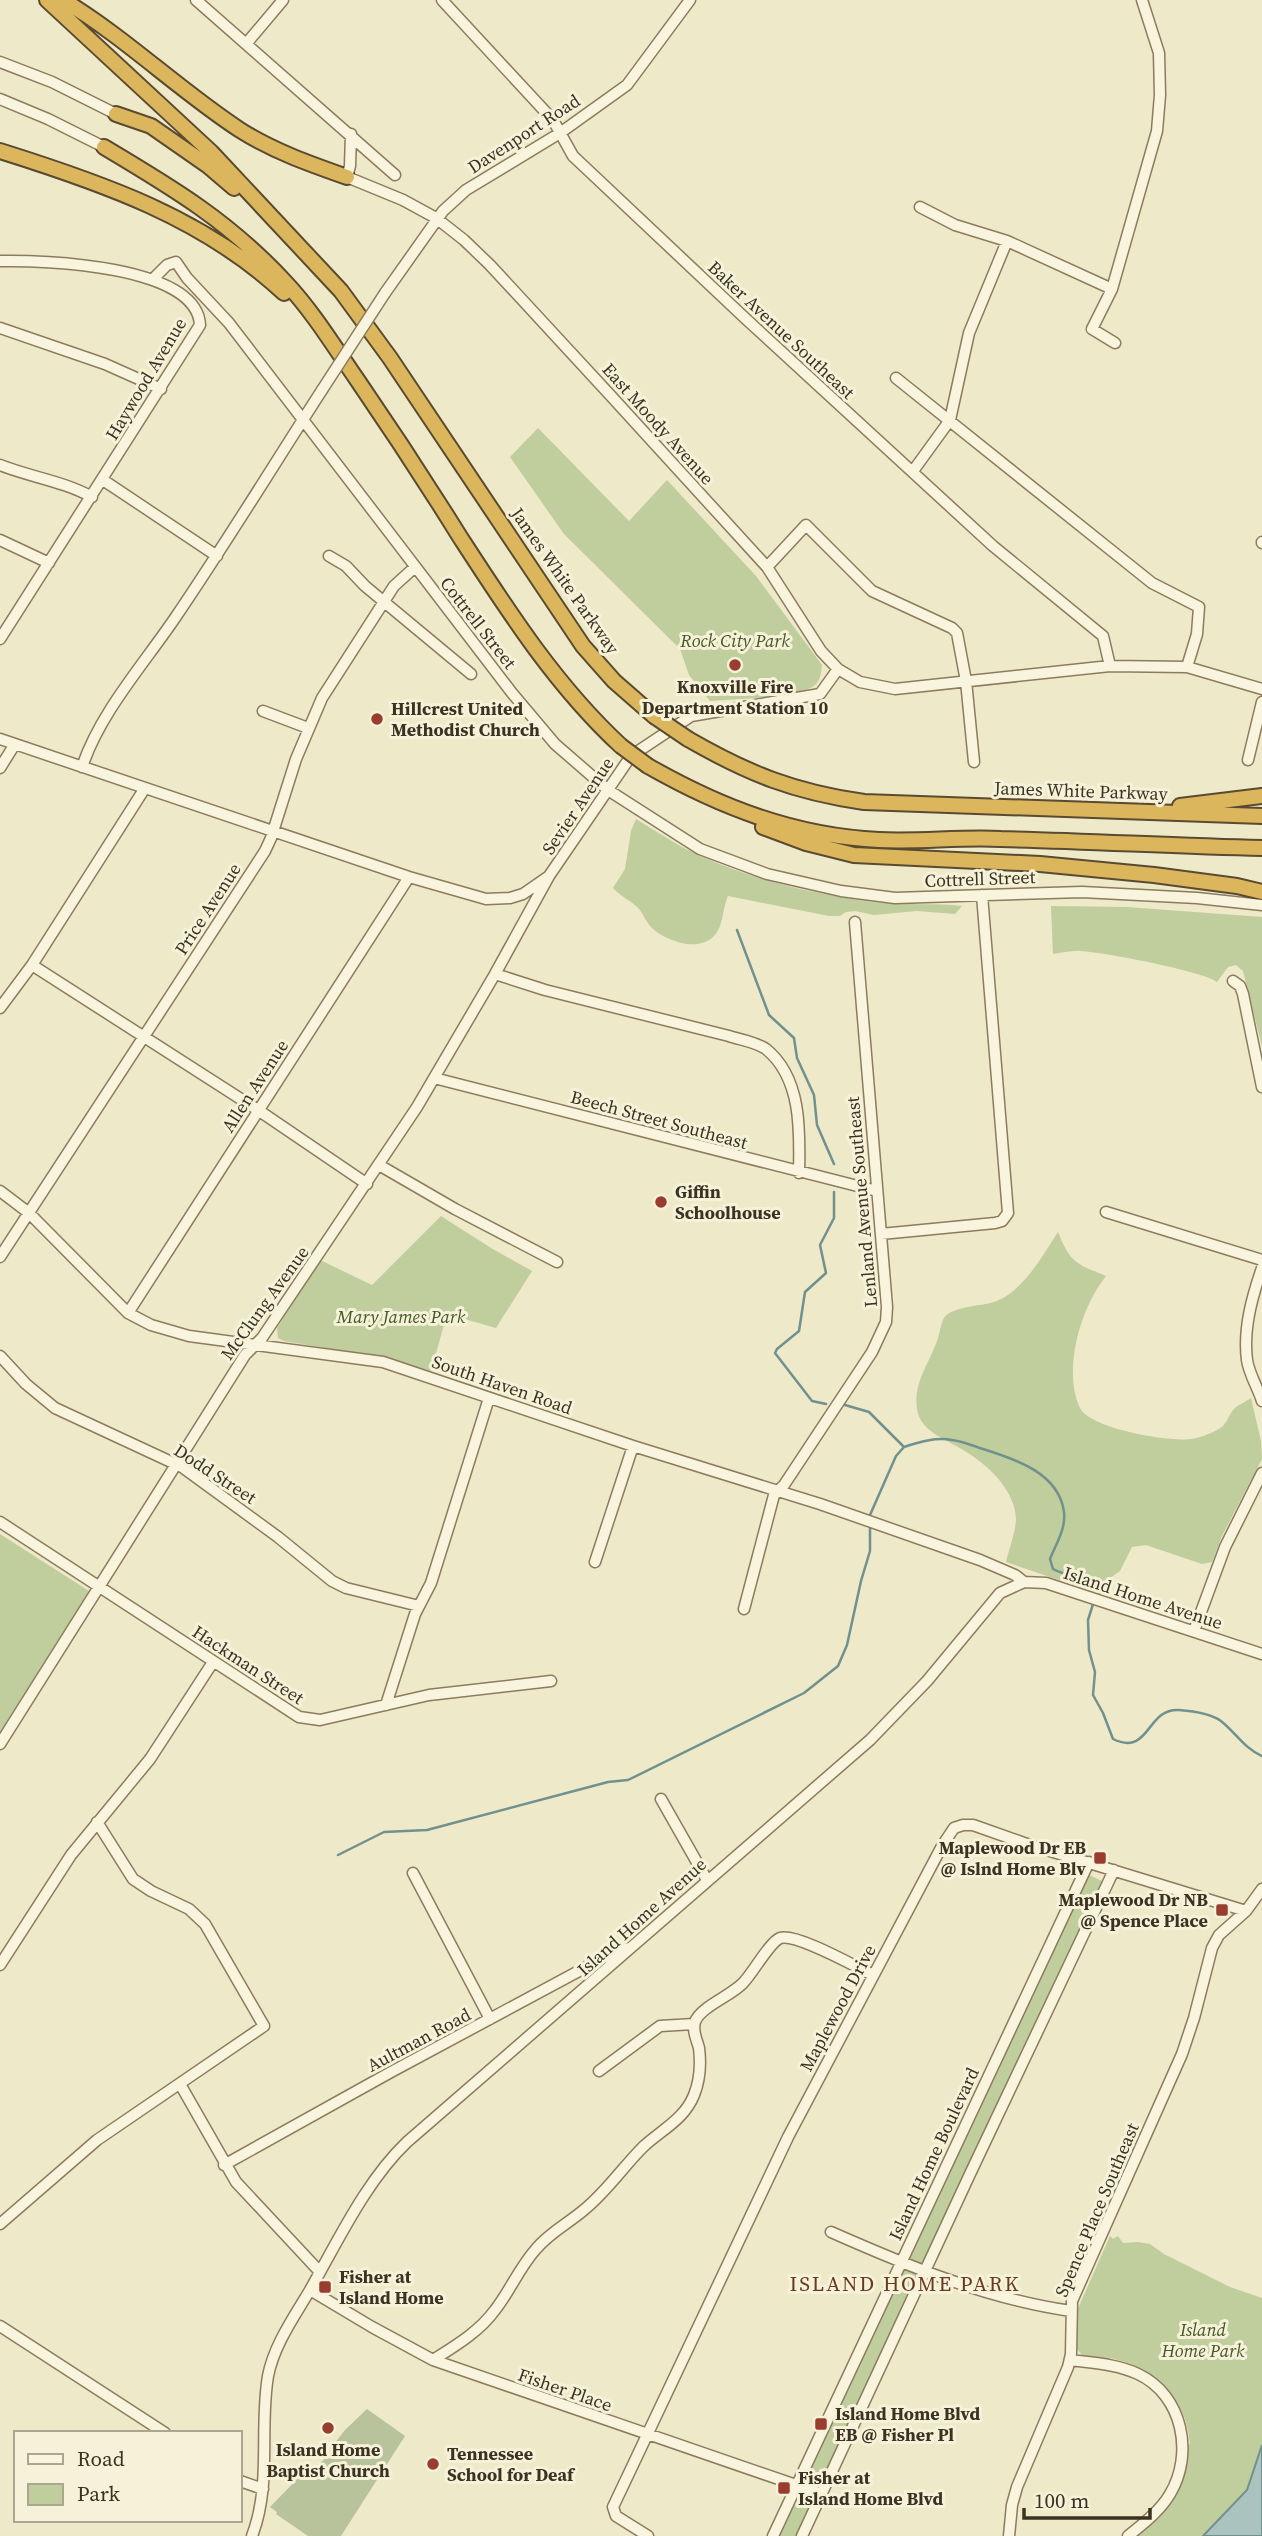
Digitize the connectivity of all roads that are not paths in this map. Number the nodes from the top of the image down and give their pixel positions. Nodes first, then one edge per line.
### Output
1 (47, 0) edge
2 (63, 0) edge
3 (196, 0) edge
4 (283, 0) edge
5 (442, 0) edge
6 (690, 0) edge
7 (1142, 0) edge
8 (246, 44) junction
9 (0, 62) edge
10 (0, 99) edge
11 (116, 114) joint
12 (560, 133) junction
13 (351, 134) junction
14 (104, 147) joint
15 (0, 151) edge
16 (395, 175) dead end
17 (347, 177) junction
18 (920, 207) dead end
19 (436, 218) junction
20 (1007, 241) junction
21 (310, 257) junction
22 (0, 261) edge
23 (153, 279) junction
24 (1112, 289) junction
25 (0, 328) edge
26 (1115, 343) dead end
27 (336, 349) junction
28 (896, 378) dead end
29 (161, 389) junction
30 (303, 420) junction
31 (950, 420) junction
32 (0, 465) edge
33 (913, 471) junction
34 (103, 480) junction
35 (92, 497) junction
36 (0, 540) edge
37 (217, 556) junction
38 (329, 556) dead end
39 (49, 563) junction
40 (415, 567) junction
41 (767, 568) junction
42 (385, 600) junction
43 (0, 639) edge
44 (1110, 666) junction
45 (1187, 667) junction
46 (838, 669) junction
47 (471, 674) dead end
48 (966, 681) junction
49 (1262, 689) edge
50 (1262, 702) edge
51 (263, 710) dead end
52 (308, 728) junction
53 (0, 739) edge
54 (15, 744) junction
55 (1248, 760) dead end
56 (974, 762) dead end
57 (82, 767) junction
58 (0, 768) edge
59 (145, 788) junction
60 (608, 790) junction
61 (696, 794) junction
62 (1262, 796) edge
63 (1131, 812) junction
64 (1262, 816) edge
65 (273, 831) junction
66 (1262, 848) edge
67 (549, 876) junction
68 (409, 877) junction
69 (1262, 892) edge
70 (982, 895) junction
71 (1262, 905) edge
72 (855, 922) dead end
73 (32, 965) junction
74 (495, 974) junction
75 (1233, 981) dead end
76 (0, 1008) edge
77 (144, 1036) junction
78 (434, 1078) junction
79 (1262, 1087) edge
80 (258, 1110) junction
81 (379, 1165) junction
82 (799, 1173) junction
83 (367, 1184) junction
84 (0, 1191) edge
85 (877, 1191) junction
86 (1105, 1212) dead end
87 (30, 1213) junction
88 (881, 1234) junction
89 (0, 1257) edge
90 (1262, 1259) edge
91 (557, 1262) dead end
92 (1262, 1268) edge
93 (128, 1312) junction
94 (256, 1345) junction
95 (0, 1356) edge
96 (489, 1398) junction
97 (1262, 1401) edge
98 (633, 1446) junction
99 (177, 1465) junction
100 (1262, 1473) edge
101 (779, 1491) junction
102 (0, 1522) edge
103 (595, 1562) dead end
104 (1024, 1582) junction
105 (100, 1587) junction
106 (419, 1606) junction
107 (744, 1609) dead end
108 (1194, 1631) junction
109 (1262, 1654) edge
110 (212, 1662) junction
111 (551, 1681) dead end
112 (386, 1705) junction
113 (0, 1744) edge
114 (661, 1799) dead end
115 (97, 1822) junction
116 (1089, 1862) junction
117 (1114, 1870) junction
118 (413, 1873) dead end
119 (707, 1880) junction
120 (1262, 1889) edge
121 (1246, 1910) junction
122 (631, 1948) junction
123 (0, 1965) edge
124 (873, 1975) junction
125 (490, 2020) junction
126 (694, 2024) junction
127 (600, 2071) dead end
128 (180, 2084) junction
129 (225, 2165) junction
130 (0, 2224) edge
131 (831, 2232) dead end
132 (901, 2262) junction
133 (320, 2272) junction
134 (925, 2272) junction
135 (310, 2290) junction
136 (1071, 2311) junction
137 (0, 2326) edge
138 (433, 2360) junction
139 (1070, 2360) junction
140 (162, 2431) edge
141 (647, 2435) junction
142 (242, 2482) edge
143 (797, 2485) junction
144 (263, 2489) junction
145 (821, 2494) junction
146 (252, 2536) edge
147 (648, 2536) edge
148 (774, 2536) edge
149 (802, 2536) edge
150 (1009, 2536) edge
151 (1128, 2536) edge

1 - 21 highway
2 - 17 highway
3 - 8 street
4 - 8 street
5 - 12 street, Baker Avenue Southeast
6 - 12 street, Davenport Road
7 - 24 street
8 - 13 street
9 - 11 street
10 - 14 street
11 - 21 highway
12 - 19 street, Davenport Road
12 - 33 street, Baker Avenue Southeast
13 - 16 street
13 - 17 street
14 - 27 highway
15 - 27 highway
17 - 19 street
18 - 20 street
19 - 30 street, Davenport Road, bridge
19 - 41 street, East Moody Avenue
20 - 24 street
20 - 31 street
21 - 63 highway, James White Parkway, bridge
22 - 23 street, Haywood Avenue
23 - 29 street, Haywood Avenue
23 - 30 street, Cottrell Street
24 - 26 street
25 - 29 street
27 - 61 highway, bridge
28 - 31 street
29 - 34 street, Haywood Avenue
30 - 37 street, Davenport Road
30 - 40 street, Cottrell Street
31 - 33 street
31 - 45 street
32 - 35 street
33 - 44 street, Baker Avenue Southeast
34 - 35 street, Haywood Avenue
34 - 37 street
35 - 39 street, Haywood Avenue
36 - 39 street
37 - 57 street, Davenport Road
38 - 42 street
39 - 43 street, Haywood Avenue
40 - 42 street, Price Avenue
40 - 60 street, Cottrell Street
41 - 46 street, East Moody Avenue
41 - 48 street
42 - 47 street
42 - 52 street, Price Avenue
44 - 45 street
44 - 48 street
45 - 49 street
46 - 48 street
46 - 60 street, Sevier Avenue
48 - 56 street
50 - 55 street
51 - 52 street
52 - 65 street, Price Avenue
53 - 54 street, Sevier Avenue
54 - 57 street, Sevier Avenue
54 - 58 street
57 - 59 street, Sevier Avenue
59 - 65 street, Sevier Avenue
59 - 73 street
60 - 67 street, Sevier Avenue
60 - 70 street, Cottrell Street
61 - 66 highway
61 - 69 highway
62 - 63 highway
63 - 64 highway, James White Parkway
65 - 68 street, Sevier Avenue
65 - 77 street, Price Avenue
67 - 68 street, Sevier Avenue
67 - 74 street, McClung Avenue
68 - 80 street, Allen Avenue
70 - 71 street, Cottrell Street
70 - 88 street
72 - 85 street, Lenland Avenue Southeast
73 - 76 street
73 - 77 street
74 - 78 street, McClung Avenue
74 - 82 street
75 - 79 street
77 - 80 street
77 - 87 street, Price Avenue
78 - 81 street, McClung Avenue
78 - 82 street, Beech Street Southeast
80 - 83 street
80 - 93 street, Allen Avenue
81 - 83 street, McClung Avenue
81 - 91 street
82 - 85 street, Beech Street Southeast
83 - 94 street, McClung Avenue
84 - 87 street, South Haven Road
85 - 88 street, Lenland Avenue Southeast
86 - 90 street
87 - 89 street, Price Avenue
87 - 93 street, South Haven Road
88 - 101 street, Lenland Avenue Southeast
92 - 97 street
93 - 94 street, South Haven Road
94 - 96 street, South Haven Road
94 - 99 street, McClung Avenue
95 - 99 street, Dodd Street
96 - 98 street, South Haven Road
96 - 106 street
98 - 101 street, South Haven Road
98 - 103 street
99 - 105 street, McClung Avenue
99 - 106 street, Dodd Street
100 - 108 street
101 - 104 street, South Haven Road
101 - 107 street, Lenland Avenue Southeast
102 - 105 street, Hackman Street
104 - 108 street, Island Home Avenue
104 - 119 street, Island Home Avenue
105 - 110 street, Hackman Street
105 - 113 street, McClung Avenue
106 - 112 street
108 - 109 street, Island Home Avenue
110 - 112 street, Hackman Street
110 - 115 street
111 - 112 street, Hackman Street
114 - 119 street
115 - 123 street
115 - 128 street
116 - 117 street, Maplewood Drive
116 - 124 street, Maplewood Drive
116 - 132 street, Island Home Boulevard
117 - 121 street, Maplewood Drive
117 - 134 street
118 - 125 street
119 - 122 street, Island Home Avenue
120 - 121 street
121 - 136 street, Spence Place Southeast
122 - 125 street, Aultman Road
122 - 133 street, Island Home Avenue
124 - 126 street
124 - 141 street, Maplewood Drive
125 - 129 street, Aultman Road
126 - 127 street
126 - 138 street
128 - 129 street
128 - 130 street
129 - 133 street
131 - 132 street
132 - 134 street
132 - 143 street, Island Home Boulevard
133 - 135 street, Island Home Avenue
134 - 136 street
134 - 145 street
135 - 138 street, Fisher Place
135 - 144 street, Island Home Avenue
136 - 139 street, Spence Place Southeast
137 - 140 street
138 - 141 street, Fisher Place
139 - 150 street, Spence Place Southeast
139 - 151 street
141 - 143 street, Fisher Place
141 - 147 street, Maplewood Drive
142 - 144 street
143 - 145 street, Fisher Place
143 - 148 street, Island Home Boulevard
144 - 146 street, Island Home Avenue
145 - 149 street

